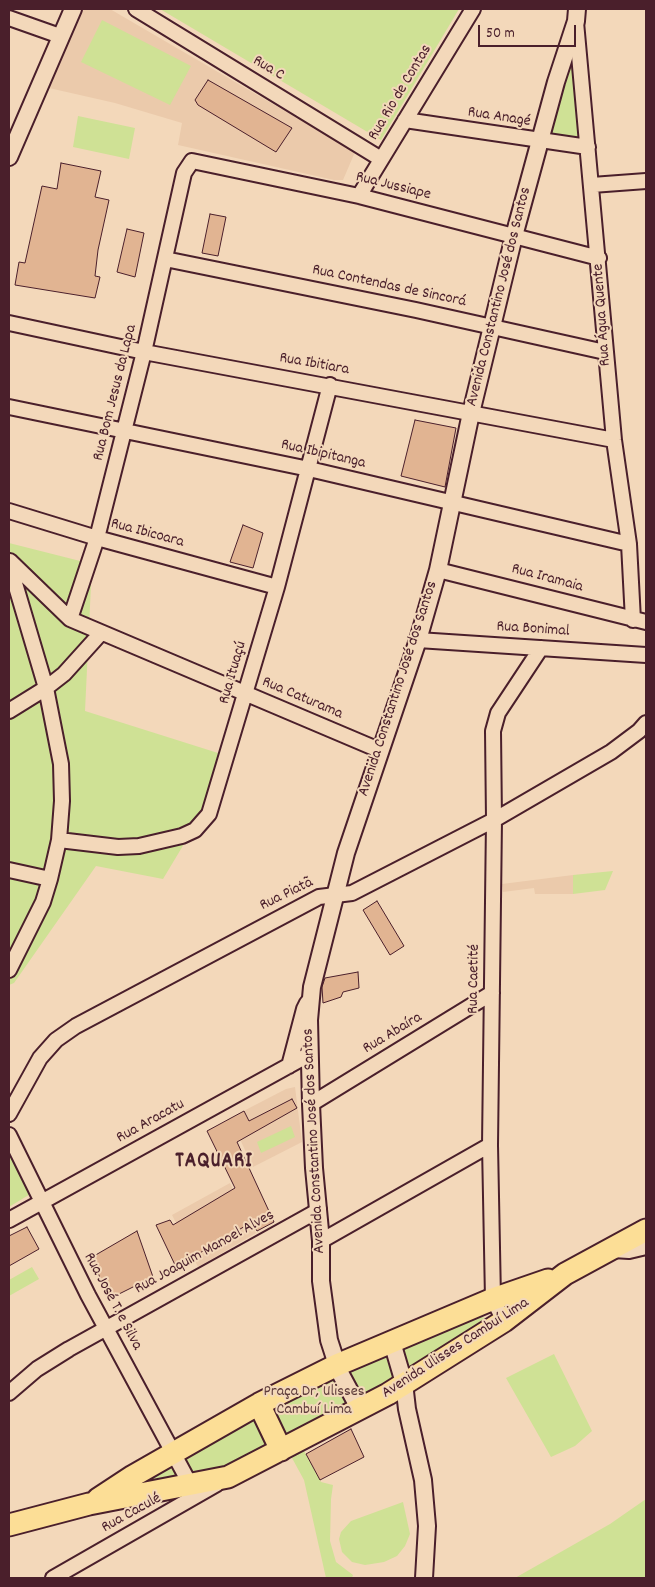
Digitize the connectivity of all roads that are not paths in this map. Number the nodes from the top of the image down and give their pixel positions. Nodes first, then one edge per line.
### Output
1 (72, 9) edge
2 (136, 9) edge
3 (473, 9) edge
4 (577, 15) edge
5 (9, 18) edge
6 (60, 36) junction
7 (405, 120) junction
8 (540, 142) junction
9 (588, 147) junction
10 (10, 150) edge
11 (381, 159) junction
12 (184, 173) joint
13 (646, 181) edge
14 (592, 185) junction
15 (359, 196) junction
16 (514, 236) junction
17 (599, 258) junction
18 (165, 259) junction
19 (9, 323) edge
20 (494, 327) junction
21 (144, 352) junction
22 (605, 352) junction
23 (330, 385) junction
24 (9, 407) edge
25 (471, 413) junction
26 (125, 431) junction
27 (614, 440) junction
28 (309, 469) junction
29 (452, 502) junction
30 (9, 511) edge
31 (97, 538) junction
32 (629, 544) junction
33 (9, 562) edge
34 (438, 570) junction
35 (277, 588) junction
36 (70, 619) junction
37 (640, 621) edge
38 (101, 633) junction
39 (418, 640) junction
40 (541, 648) junction
41 (646, 655) edge
42 (46, 688) junction
43 (246, 694) junction
44 (9, 711) edge
45 (642, 727) edge
46 (379, 750) junction
47 (494, 820) junction
48 (59, 840) junction
49 (9, 870) edge
50 (50, 879) junction
51 (334, 894) junction
52 (9, 970) edge
53 (492, 992) junction
54 (310, 998) junction
55 (310, 1054) junction
56 (289, 1066) junction
57 (311, 1104) junction
58 (9, 1114) edge
59 (9, 1135) edge
60 (490, 1145) junction
61 (41, 1203) junction
62 (319, 1210) junction
63 (9, 1220) edge
64 (646, 1230) edge
65 (321, 1241) junction
66 (646, 1246) edge
67 (611, 1249) junction
68 (565, 1274) junction
69 (493, 1299) junction
70 (504, 1321) junction
71 (105, 1328) junction
72 (392, 1342) junction
73 (337, 1365) junction
74 (404, 1383) junction
75 (9, 1392) edge
76 (259, 1404) junction
77 (360, 1410) junction
78 (281, 1450) junction
79 (173, 1453) junction
80 (228, 1477) junction
81 (190, 1484) junction
82 (90, 1504) junction
83 (9, 1525) edge
84 (53, 1578) edge
85 (424, 1578) edge

1 - 6 street
2 - 11 street, Rua C
3 - 7 street, Rua Rio de Contas
4 - 8 street, Avenida Constantino José dos Santos
4 - 9 street, Rua Água Quente
5 - 6 street
6 - 10 street
7 - 8 street, Rua Anagé
7 - 11 street, Rua Rio de Contas
8 - 9 street, Rua Anagé
8 - 16 street, Avenida Constantino José dos Santos
9 - 14 street, Rua Água Quente
11 - 15 street, Rua Rio de Contas
12 - 15 street, Rua Jussiape
12 - 18 street, Rua Bom Jesus da Lapa
13 - 14 street
14 - 17 street, Rua Água Quente
15 - 16 street, Rua Jussiape
16 - 17 street, Rua Jussiape
16 - 20 street, Avenida Constantino José dos Santos
17 - 22 street, Rua Água Quente
18 - 20 street, Rua Contendas de Sincorá
18 - 21 street, Rua Bom Jesus da Lapa
19 - 21 street, Rua Ibitiara
20 - 22 street, Rua Contendas de Sincorá
20 - 25 street, Avenida Constantino José dos Santos
21 - 23 street, Rua Ibitiara
21 - 26 street, Rua Bom Jesus da Lapa
22 - 27 street, Rua Água Quente
23 - 25 street, Rua Ibitiara
23 - 28 street, Rua Ituaçú
24 - 26 street, Rua Ibipitanga
25 - 27 street, Rua Ibitiara
25 - 29 street, Avenida Constantino José dos Santos
26 - 28 street, Rua Ibipitanga
26 - 31 street, Rua Bom Jesus da Lapa
27 - 32 street, Rua Água Quente
28 - 29 street, Rua Ibipitanga
28 - 35 street, Rua Ituaçú
29 - 32 street, Rua Ibipitanga
29 - 34 street, Avenida Constantino José dos Santos
30 - 31 street, Rua Ibicoara
31 - 35 street, Rua Ibicoara
31 - 36 street, Rua Bom Jesus da Lapa
32 - 37 street, Rua Água Quente
33 - 36 street, Rua Caturama
33 - 42 street
34 - 37 street, Rua Iramaia
34 - 39 street, Avenida Constantino José dos Santos
35 - 43 street, Rua Ituaçú
36 - 38 street, Rua Caturama
38 - 42 street
38 - 43 street, Rua Caturama
39 - 40 street, Rua Bonimal
39 - 46 street, Avenida Constantino José dos Santos
40 - 41 street, Rua Bonimal
40 - 47 street, Rua Caetité
42 - 44 street
42 - 48 street
43 - 46 street, Rua Caturama
43 - 48 street, Rua Ituaçú
45 - 47 street, Rua Piatã
46 - 51 street, Avenida Constantino José dos Santos
47 - 51 street, Rua Piatã
47 - 53 street, Rua Caetité
48 - 50 street
49 - 50 street
50 - 52 street
51 - 54 street, Avenida Constantino José dos Santos
51 - 58 street, Rua Piatã
53 - 57 street, Rua Abaíra
53 - 60 street, Rua Caetité
54 - 55 street, Avenida Constantino José dos Santos
54 - 56 street
55 - 56 street, Rua Aracatu
55 - 57 street, Avenida Constantino José dos Santos
56 - 61 street, Rua Aracatu
57 - 62 street, Avenida Constantino José dos Santos
59 - 61 street, Rua José T. e Silva
60 - 65 street
60 - 69 street, Rua Caetité
61 - 63 street, Rua Aracatu
61 - 71 street, Rua José T. e Silva
62 - 65 street, Avenida Constantino José dos Santos
62 - 71 street, Rua Joaquim Manoel Alves
64 - 67 main road, Avenida Ulisses Cambuí Lima
65 - 73 street, Avenida Constantino José dos Santos
66 - 67 street
67 - 68 main road, Avenida Ulisses Cambuí Lima
68 - 69 main road, Avenida Ulisses Cambuí Lima
68 - 70 main road, Avenida Ulisses Cambuí Lima
69 - 70 street, Rua Caetité
69 - 72 main road, Avenida Ulisses Cambuí Lima
70 - 74 main road, Avenida Ulisses Cambuí Lima
71 - 75 street, Rua Joaquim Manoel Alves
71 - 79 street, Rua José T. e Silva
72 - 73 main road, Avenida Ulisses Cambuí Lima
72 - 74 street
73 - 76 main road, Avenida Ulisses Cambuí Lima
73 - 77 street, Avenida Constantino José dos Santos
74 - 77 main road, Avenida Ulisses Cambuí Lima
74 - 85 street
76 - 78 main road
76 - 79 main road, Avenida Ulisses Cambuí Lima
77 - 78 main road, Avenida Ulisses Cambuí Lima
78 - 80 main road, Avenida Ulisses Cambuí Lima
79 - 81 street, Rua José T. e Silva
79 - 82 main road, Avenida Ulisses Cambuí Lima
80 - 81 main road, Avenida Ulisses Cambuí Lima
80 - 84 street, Rua Caculé
81 - 82 main road, Avenida Ulisses Cambuí Lima
82 - 83 main road, Avenida Ulisses Cambuí Lima

